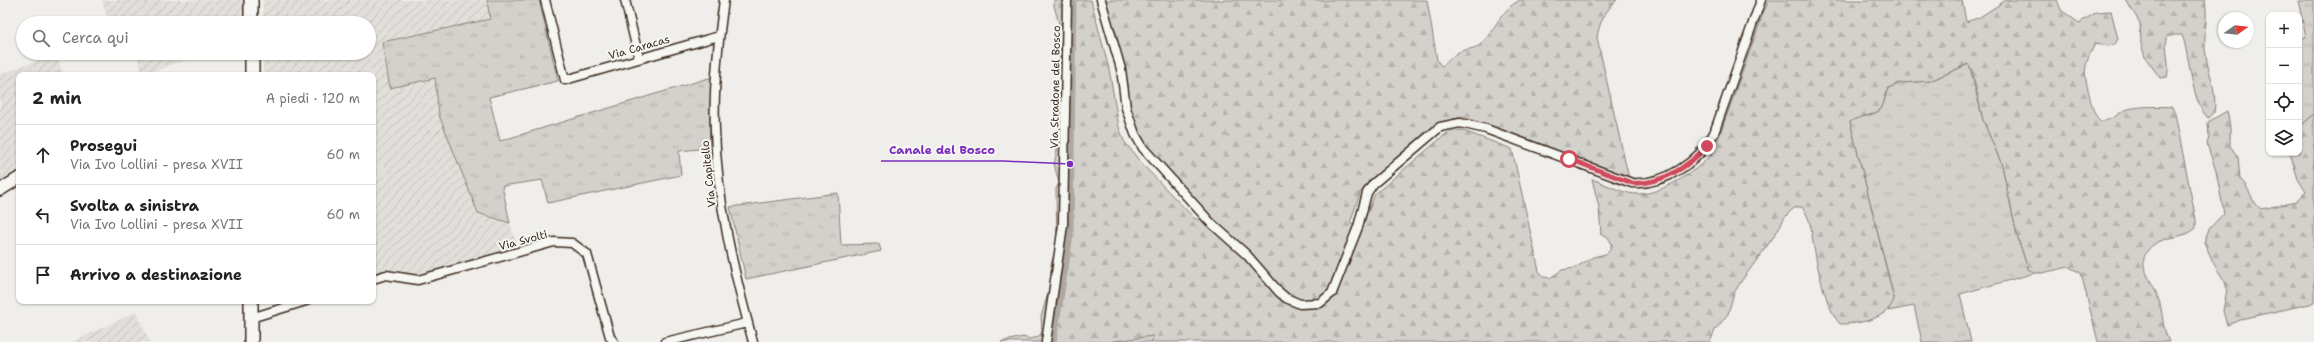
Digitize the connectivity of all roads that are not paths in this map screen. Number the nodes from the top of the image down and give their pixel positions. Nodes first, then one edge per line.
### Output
1 (251, 0) edge
2 (545, 0) edge
3 (625, 0) edge
4 (724, 0) edge
5 (1067, 0) edge
6 (1101, 0) edge
7 (1761, 0) edge
8 (252, 16) edge
9 (719, 36) junction
10 (639, 58) junction
11 (252, 60) edge
12 (252, 72) edge
13 (16, 180) edge
14 (0, 190) edge
15 (376, 278) edge
16 (251, 304) edge
17 (296, 304) edge
18 (251, 318) junction
19 (747, 323) junction
20 (251, 342) edge
21 (614, 342) edge
22 (665, 342) edge
23 (753, 342) edge
24 (1046, 342) edge

1 - 8 main road
2 - 10 street, Via Caracas
3 - 10 street
4 - 9 street, Via Capitello
5 - 24 street, Via Stradone del Bosco
6 - 7 street
9 - 10 street, Via Caracas
9 - 19 street, Via Capitello
11 - 12 main road
13 - 14 street
15 - 21 street, Via Svolti
16 - 18 main road
17 - 18 street
18 - 20 main road
19 - 22 street
19 - 23 street, Via Capitello

